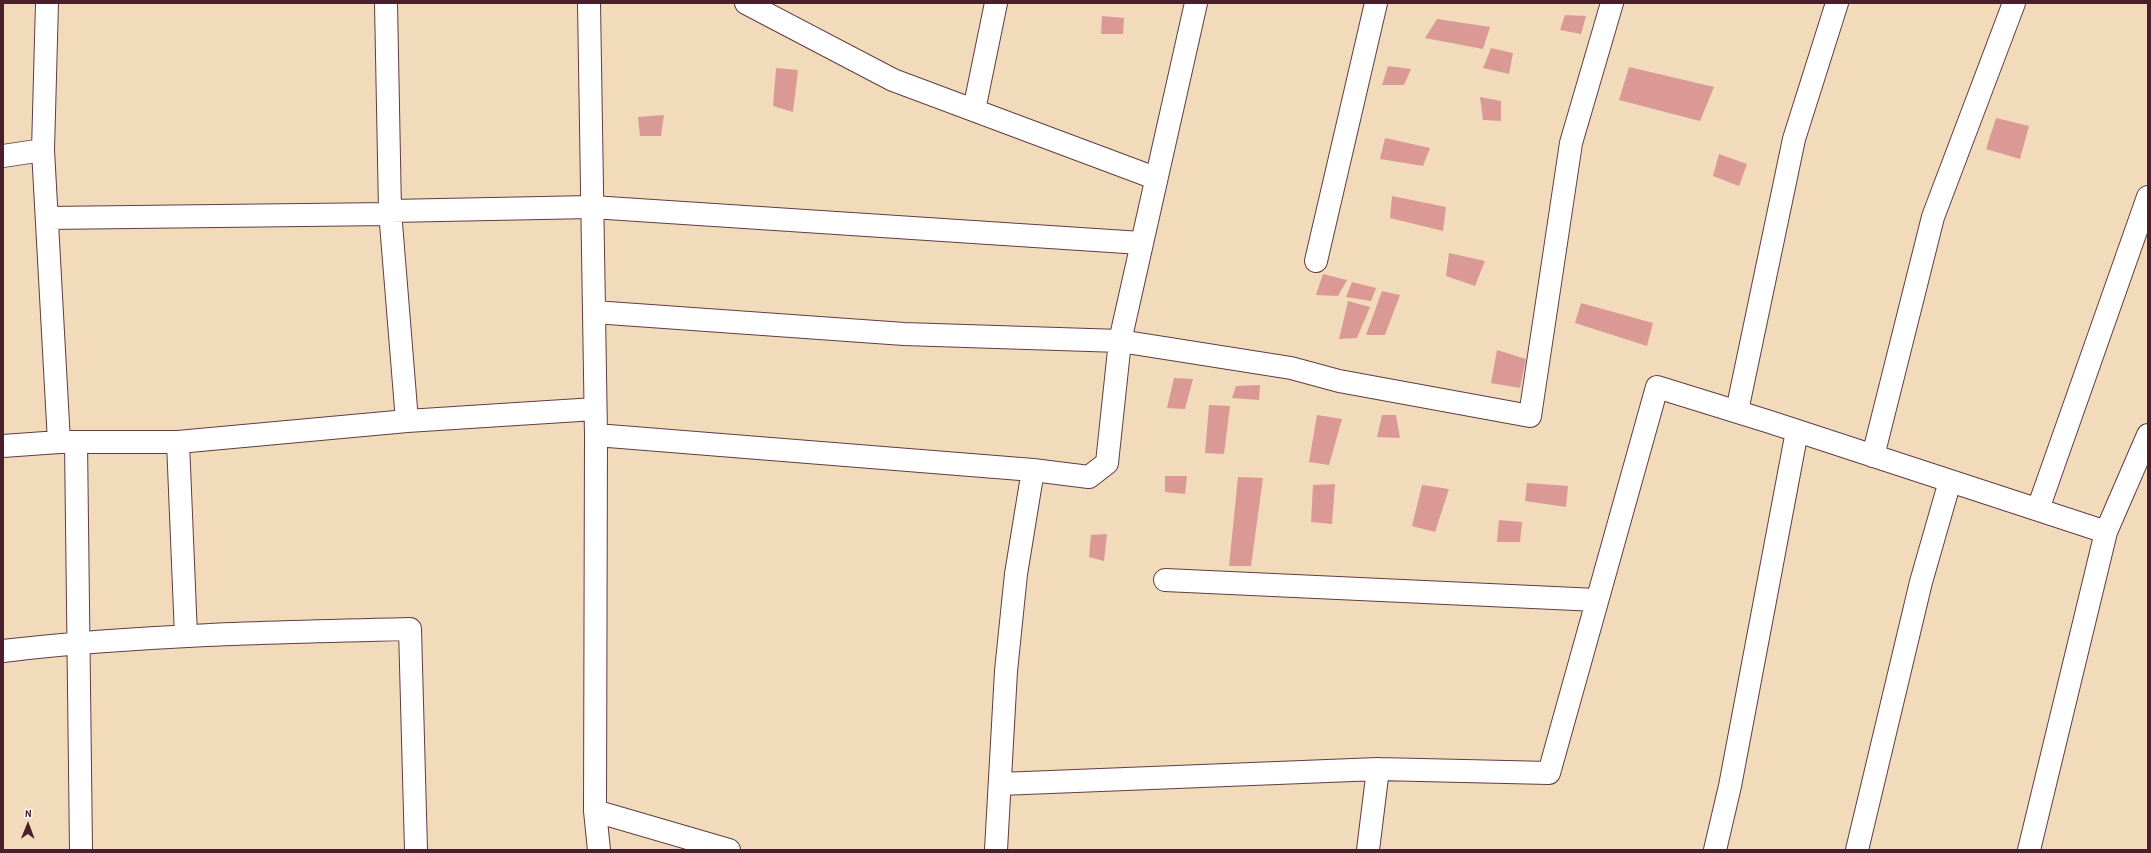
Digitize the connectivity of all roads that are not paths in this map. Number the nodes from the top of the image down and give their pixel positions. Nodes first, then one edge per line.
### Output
1 (47, 3) edge
2 (386, 3) edge
3 (589, 3) edge
4 (746, 3) edge
5 (996, 3) edge
6 (1196, 3) edge
7 (1376, 3) edge
8 (1612, 3) edge
9 (1837, 3) edge
10 (2014, 3) edge
11 (974, 110) junction
12 (44, 150) junction
13 (3, 156) edge
14 (1155, 178) junction
15 (2148, 197) edge
16 (592, 207) junction
17 (390, 211) junction
18 (47, 218) junction
19 (1141, 243) junction
20 (1316, 261) dead end
21 (594, 312) junction
22 (1120, 341) junction
23 (595, 409) junction
24 (1737, 411) junction
25 (407, 421) junction
26 (1797, 431) junction
27 (596, 435) junction
28 (2148, 435) edge
29 (67, 442) junction
30 (178, 442) junction
31 (3, 446) edge
32 (1873, 456) junction
33 (1033, 470) junction
34 (1950, 481) junction
35 (2038, 509) junction
36 (2106, 532) junction
37 (1165, 580) dead end
38 (1597, 600) junction
39 (186, 636) junction
40 (79, 642) junction
41 (3, 651) edge
42 (1378, 769) junction
43 (1000, 784) junction
44 (595, 810) junction
45 (81, 850) edge
46 (416, 850) edge
47 (599, 850) edge
48 (729, 850) edge
49 (996, 850) edge
50 (1368, 850) edge
51 (1715, 850) edge
52 (1857, 850) edge
53 (2029, 850) edge

1 - 12 street
2 - 17 street
3 - 16 street
4 - 11 street
5 - 11 street
6 - 14 street
7 - 20 street
8 - 22 street
9 - 24 street
10 - 32 street
11 - 14 street
12 - 13 street
12 - 18 street
14 - 19 street
15 - 35 street
16 - 17 street
16 - 19 street
16 - 21 street
17 - 18 street
17 - 25 street
18 - 29 street
19 - 22 street
21 - 22 street
21 - 23 street
22 - 33 street
23 - 25 street
23 - 27 street
24 - 26 street
24 - 38 street
25 - 30 street
26 - 32 street
26 - 51 street
27 - 33 street
27 - 44 street
28 - 36 street
29 - 30 street
29 - 31 street
29 - 40 street
30 - 39 street
32 - 34 street
33 - 43 street
34 - 35 street
34 - 52 street
35 - 36 street
36 - 53 street
37 - 38 street
38 - 42 street
39 - 40 street
39 - 46 street
40 - 41 street
40 - 45 street
42 - 43 street
42 - 50 street
43 - 49 street
44 - 47 street
44 - 48 street

